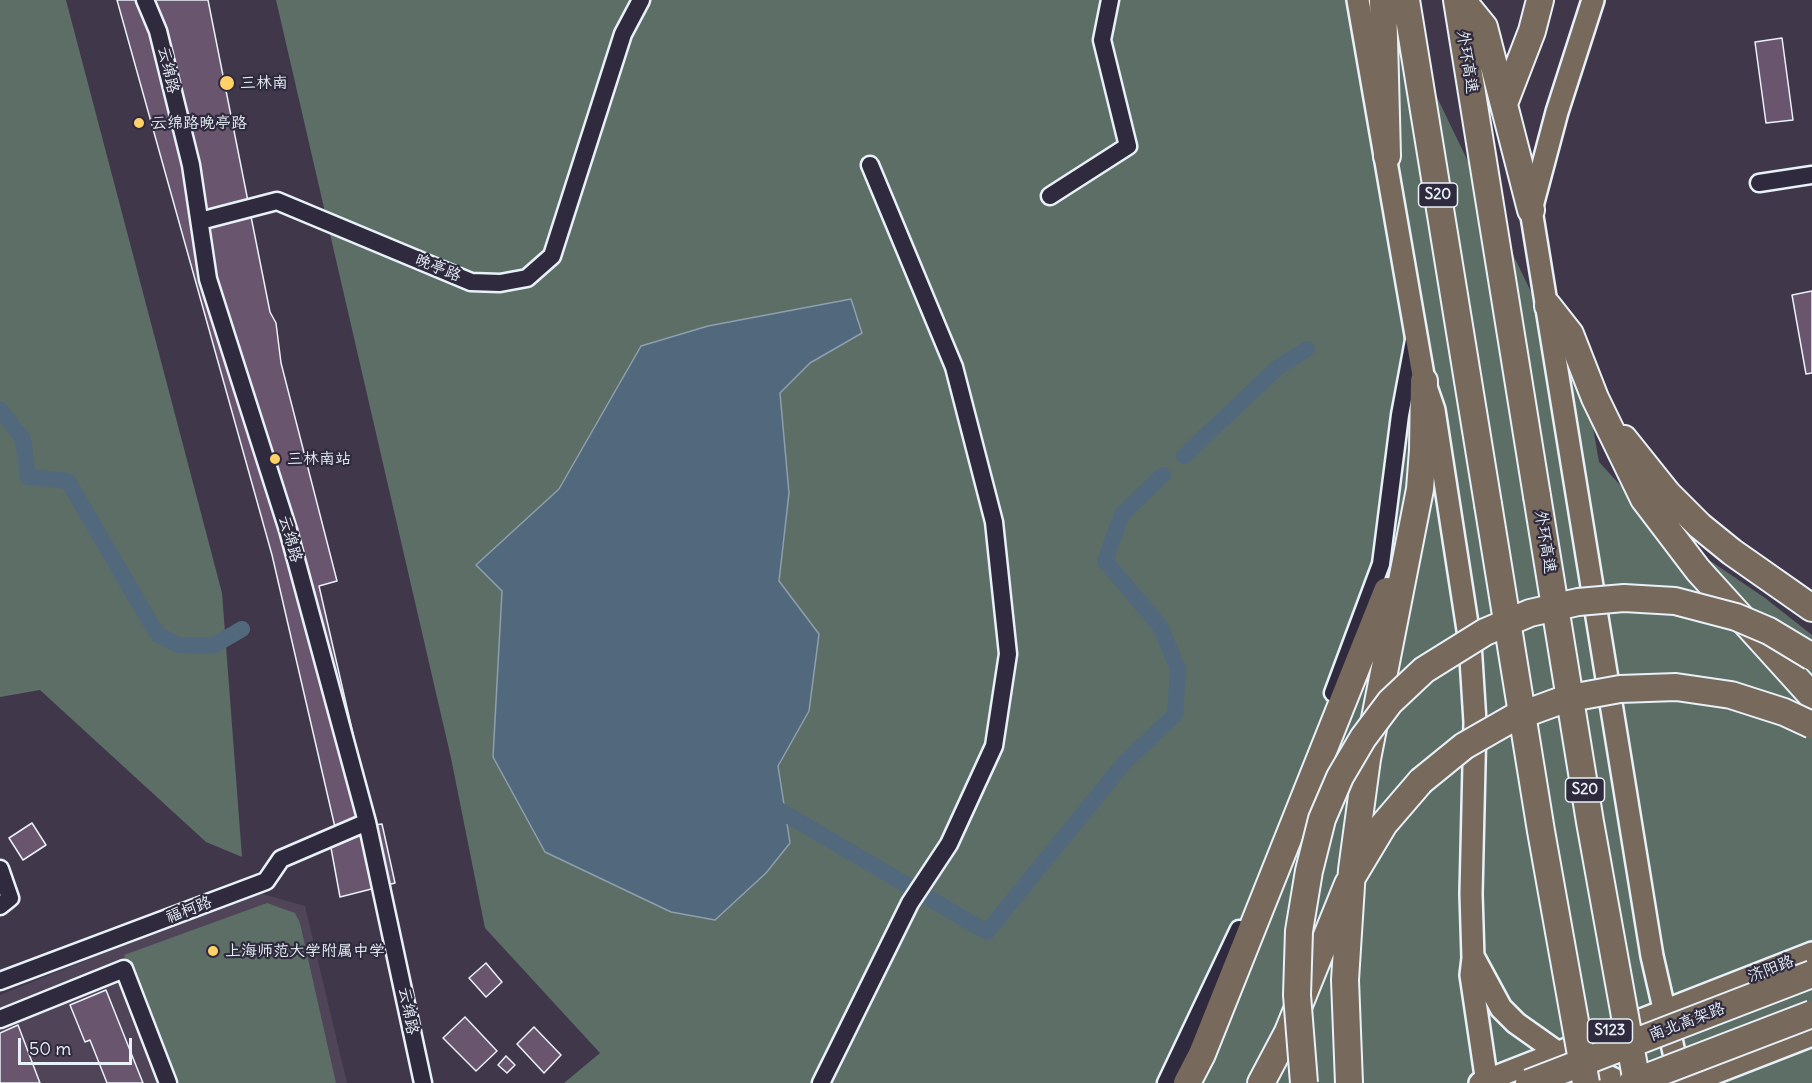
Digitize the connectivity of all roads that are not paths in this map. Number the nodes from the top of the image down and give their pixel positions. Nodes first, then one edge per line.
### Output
1 (146, 0) edge
2 (641, 0) edge
3 (1110, 0) edge
4 (1358, 0) edge
5 (1383, 0) edge
6 (1406, 0) edge
7 (1457, 0) edge
8 (1462, 0) edge
9 (1540, 0) edge
10 (1593, 0) edge
11 (1505, 101) junction
12 (1387, 156) junction
13 (870, 165) dead end
14 (1812, 175) edge
15 (1759, 183) dead end
16 (1050, 196) dead end
17 (1532, 210) junction
18 (200, 221) junction
19 (1548, 306) junction
20 (1416, 332) junction
21 (1424, 381) junction
22 (1595, 398) junction
23 (1405, 563) junction
24 (1810, 607) edge
25 (1803, 666) edge
26 (1812, 696) edge
27 (1812, 725) edge
28 (367, 822) junction
29 (0, 869) edge
30 (0, 906) edge
31 (1812, 953) edge
32 (1473, 958) junction
33 (1812, 974) edge
34 (0, 981) edge
35 (1663, 1011) junction
36 (1812, 1014) edge
37 (0, 1019) edge
38 (1812, 1035) edge
39 (1557, 1052) junction
40 (1485, 1082) edge
41 (168, 1083) edge
42 (423, 1083) edge
43 (821, 1083) edge
44 (1166, 1083) edge
45 (1187, 1083) edge
46 (1261, 1083) edge
47 (1304, 1083) edge
48 (1349, 1083) edge
49 (1529, 1083) edge
50 (1586, 1083) edge
51 (1622, 1083) edge
52 (1632, 1083) edge
53 (1637, 1083) edge
54 (1681, 1083) edge
55 (1689, 1083) edge

1 - 18 street, 云绵路
2 - 18 street, 晚亭路
3 - 16 street
4 - 12 main road
5 - 12 highway
6 - 50 highway, S20, bridge
7 - 53 highway, 外环高速 / S20, bridge
8 - 11 highway
9 - 11 highway
10 - 17 main road
11 - 17 highway
12 - 20 main road
13 - 43 street
14 - 15 street
17 - 19 main road
18 - 28 street, 云绵路
19 - 22 highway
19 - 35 main road
20 - 21 main road
20 - 44 street
21 - 23 highway
21 - 32 main road
22 - 24 highway
22 - 25 highway
23 - 45 highway
23 - 48 highway
25 - 26 highway
25 - 47 highway, bridge
27 - 46 highway, bridge
28 - 34 street, 福柯路
28 - 42 street, 云绵路
29 - 30 street
31 - 35 main road, 济阳路
32 - 39 main road
32 - 40 main road
33 - 49 highway, 南北高架路, bridge
35 - 39 main road, S123
35 - 54 main road
36 - 52 highway, bridge
37 - 41 street
38 - 55 main road
39 - 40 main road, S123
39 - 51 main road

